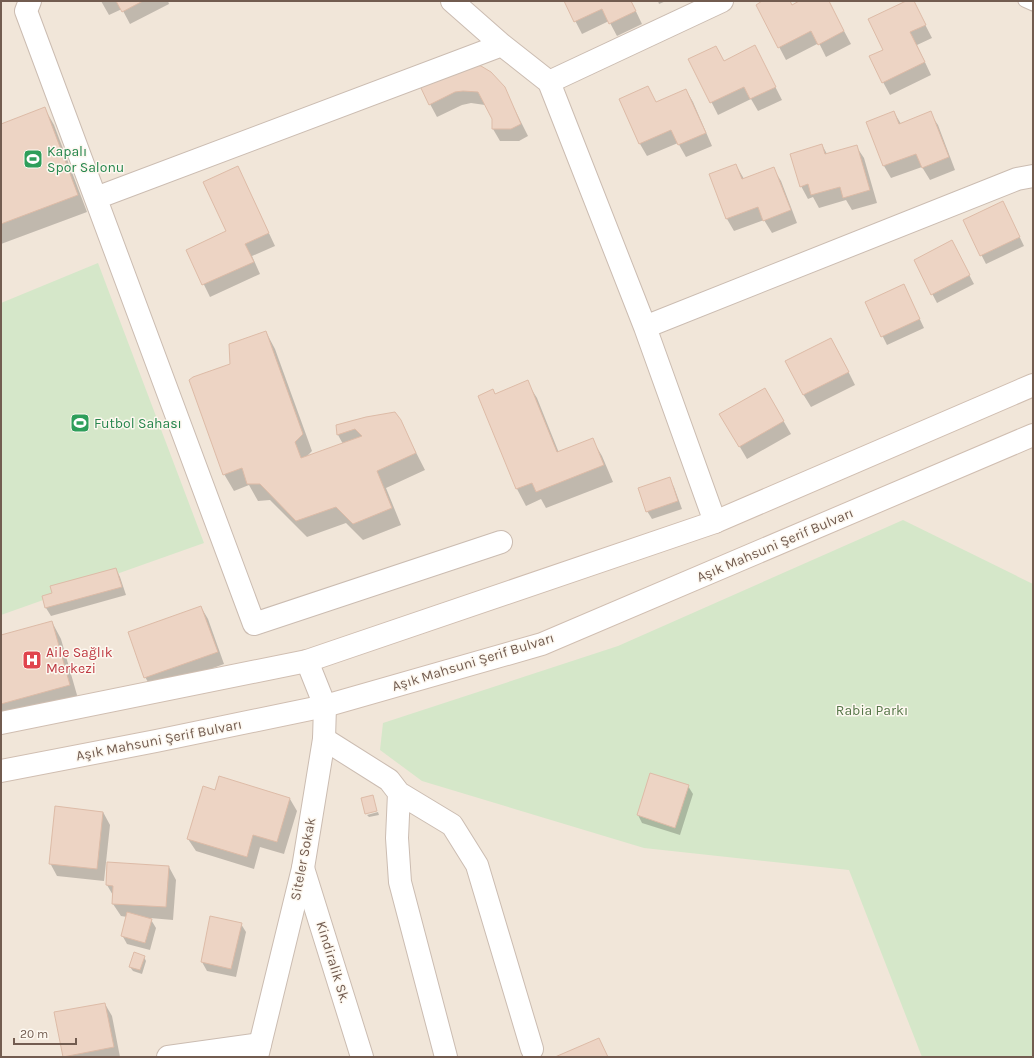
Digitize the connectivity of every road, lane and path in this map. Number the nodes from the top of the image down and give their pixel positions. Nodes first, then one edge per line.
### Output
1 (30, 1) edge
2 (452, 1) edge
3 (722, 1) edge
4 (1024, 1) edge
5 (1033, 5) edge
6 (502, 45) junction
7 (549, 82) junction
8 (1033, 176) edge
9 (96, 198) junction
10 (645, 327) junction
11 (1033, 385) edge
12 (1033, 435) edge
13 (715, 522) junction
14 (501, 542) dead end
15 (307, 661) junction
16 (325, 706) junction
17 (1, 723) edge
18 (324, 739) junction
19 (1, 771) edge
20 (399, 793) junction
21 (303, 868) junction
22 (532, 1049) dead end
23 (259, 1051) edge
24 (168, 1057) edge
25 (362, 1057) edge
26 (446, 1057) edge

1 - 9 street
2 - 6 street
3 - 7 street
4 - 5 lane
6 - 7 street
6 - 9 street
7 - 10 street
8 - 10 street
9 - 14 street
10 - 13 street
11 - 13 street
12 - 16 street, Aşık Mahsuni Şerif Bulvarı
13 - 15 street
15 - 16 street, Siteler Sokak
15 - 17 street
16 - 18 street, Siteler Sokak
16 - 19 street, Aşık Mahsuni Şerif Bulvarı
18 - 20 street
18 - 21 street, Siteler Sokak
20 - 22 street
20 - 26 street
21 - 23 street, Siteler Sokak
21 - 25 street, Kindiralik Sk.
23 - 24 street

